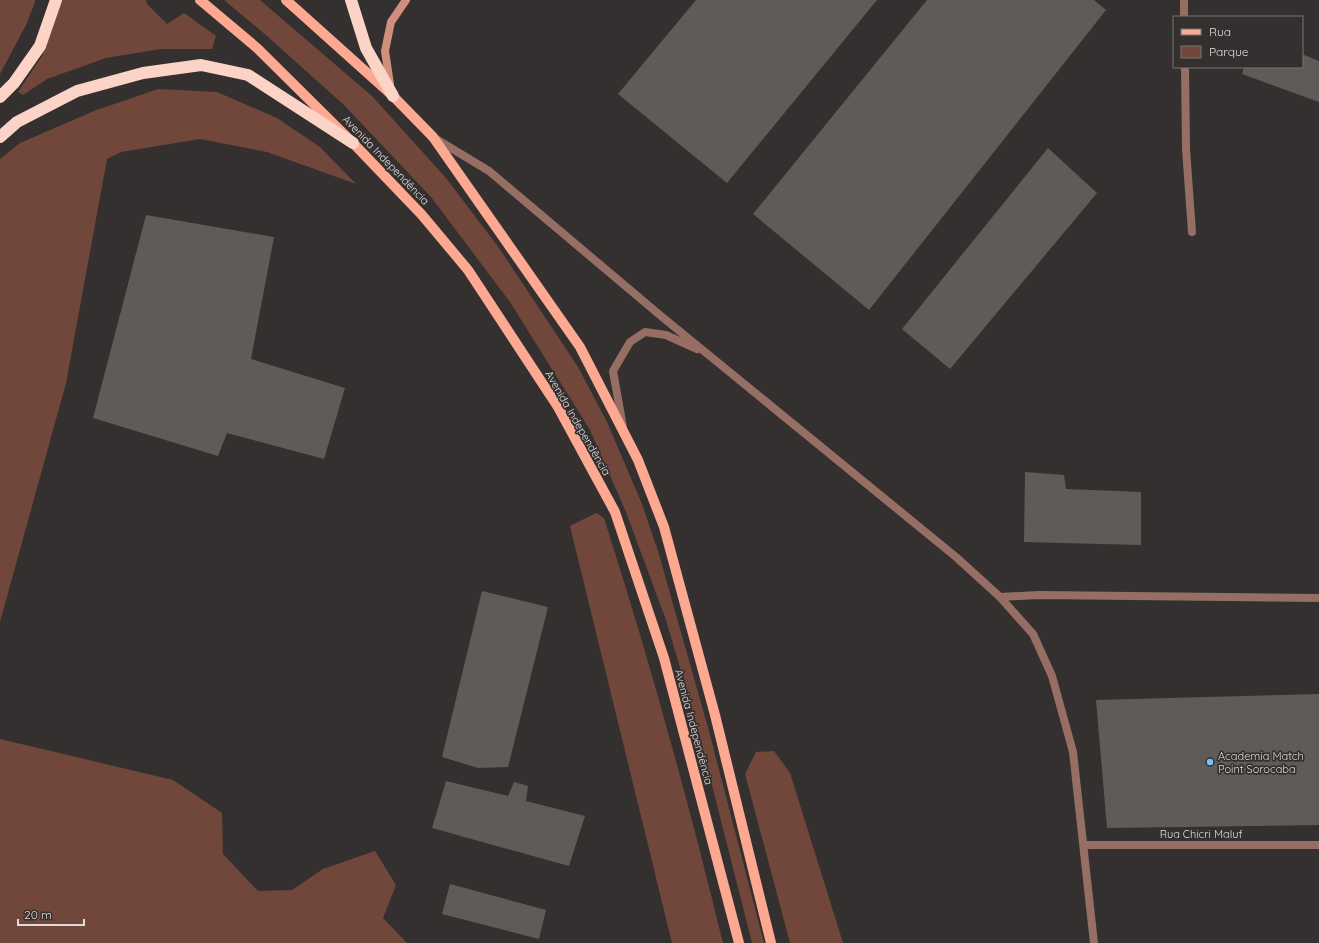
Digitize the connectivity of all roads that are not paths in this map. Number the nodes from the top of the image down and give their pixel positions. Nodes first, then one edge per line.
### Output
1 (56, 0) edge
2 (200, 0) edge
3 (286, 0) edge
4 (351, 0) edge
5 (406, 0) edge
6 (1184, 0) edge
7 (1184, 16) edge
8 (1185, 68) edge
9 (393, 96) junction
10 (0, 97) edge
11 (0, 137) edge
12 (433, 137) junction
13 (353, 143) junction
14 (1192, 232) dead end
15 (705, 352) junction
16 (624, 434) junction
17 (1000, 597) junction
18 (1319, 598) edge
19 (1084, 845) junction
20 (1319, 845) edge
21 (739, 943) edge
22 (771, 943) edge
23 (1094, 943) edge

1 - 10 highway
2 - 13 main road, Avenida Independência
3 - 9 main road, Avenida Independência
4 - 9 highway
5 - 9 main road
6 - 7 street
8 - 14 street
9 - 12 main road, Avenida Independência
11 - 13 highway
12 - 15 street
12 - 16 main road, Avenida Independência
13 - 21 main road, Avenida Independência
15 - 16 street
15 - 17 street
16 - 22 main road, Avenida Independência
17 - 18 street
17 - 19 street
19 - 20 street, Rua Chicri Maluf
19 - 23 street

